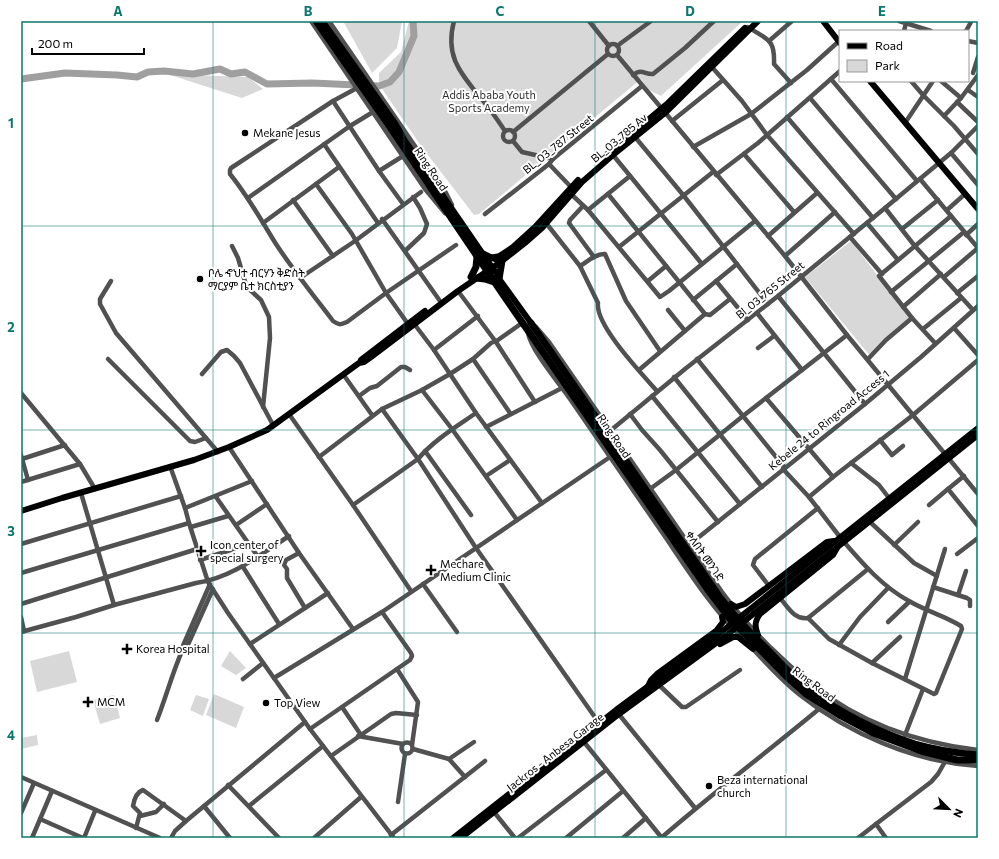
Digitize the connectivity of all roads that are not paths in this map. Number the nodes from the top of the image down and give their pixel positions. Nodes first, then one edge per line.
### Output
1 (311, 21) edge
2 (316, 21) edge
3 (322, 21) edge
4 (329, 21) edge
5 (454, 21) edge
6 (589, 21) edge
7 (651, 21) edge
8 (714, 21) edge
9 (752, 21) edge
10 (758, 21) edge
11 (792, 21) edge
12 (823, 21) edge
13 (899, 21) edge
14 (971, 22) dead end
15 (906, 23) junction
16 (749, 27) junction
17 (904, 30) edge
18 (928, 30) edge
19 (967, 30) edge
20 (769, 41) junction
21 (839, 41) edge
22 (839, 43) edge
23 (609, 46) junction
24 (617, 46) junction
25 (608, 54) junction
26 (616, 55) junction
27 (978, 58) edge
28 (711, 66) junction
29 (839, 72) edge
30 (970, 73) edge
31 (633, 75) junction
32 (978, 75) edge
33 (831, 79) junction
34 (723, 80) junction
35 (871, 82) edge
36 (912, 82) edge
37 (932, 82) edge
38 (941, 82) edge
39 (791, 83) junction
40 (362, 85) junction
41 (642, 86) junction
42 (968, 90) junction
43 (923, 95) junction
44 (978, 97) edge
45 (810, 98) junction
46 (961, 98) junction
47 (333, 100) junction
48 (957, 102) junction
49 (663, 111) junction
50 (373, 112) junction
51 (751, 114) junction
52 (944, 116) junction
53 (787, 117) junction
54 (672, 122) junction
55 (978, 122) edge
56 (905, 123) junction
57 (350, 126) junction
58 (978, 126) edge
59 (505, 131) junction
60 (513, 132) junction
61 (767, 134) junction
62 (635, 137) junction
63 (966, 140) junction
64 (513, 141) junction
65 (324, 144) junction
66 (693, 147) junction
67 (952, 153) junction
68 (744, 154) junction
69 (978, 154) edge
70 (613, 155) junction
71 (403, 156) junction
72 (551, 162) junction
73 (940, 163) junction
74 (339, 167) junction
75 (379, 171) junction
76 (715, 174) junction
77 (630, 176) junction
78 (918, 180) junction
79 (316, 184) junction
80 (978, 185) edge
81 (571, 187) junction
82 (421, 192) dead end
83 (817, 193) junction
84 (571, 194) junction
85 (608, 194) junction
86 (965, 194) junction
87 (684, 196) junction
88 (413, 197) junction
89 (248, 198) junction
90 (896, 199) junction
91 (978, 199) edge
92 (293, 200) junction
93 (938, 200) junction
94 (402, 204) junction
95 (972, 204) junction
96 (583, 206) junction
97 (885, 208) junction
98 (978, 209) edge
99 (588, 210) junction
100 (946, 210) junction
101 (794, 212) junction
102 (835, 212) junction
103 (485, 214) dead end
104 (662, 214) junction
105 (452, 215) junction
106 (951, 216) junction
107 (873, 218) junction
108 (380, 221) junction
109 (755, 221) junction
110 (263, 223) junction
111 (546, 223) junction
112 (867, 223) junction
113 (978, 224) edge
114 (902, 229) junction
115 (638, 231) junction
116 (965, 233) junction
117 (768, 236) junction
118 (852, 236) junction
119 (354, 240) junction
120 (456, 245) dead end
121 (914, 245) junction
122 (232, 246) dead end
123 (619, 247) junction
124 (723, 247) junction
125 (978, 248) edge
126 (405, 251) junction
127 (479, 255) junction
128 (333, 256) junction
129 (785, 256) junction
130 (594, 257) junction
131 (500, 259) junction
132 (898, 260) junction
133 (929, 262) junction
134 (702, 264) junction
135 (737, 264) junction
136 (580, 266) junction
137 (666, 266) junction
138 (489, 268) junction
139 (418, 270) junction
140 (882, 274) junction
141 (942, 276) junction
142 (978, 276) edge
143 (800, 277) junction
144 (300, 278) junction
145 (474, 278) junction
146 (497, 280) junction
147 (111, 281) dead end
148 (648, 281) junction
149 (716, 281) junction
150 (680, 283) junction
151 (458, 291) junction
152 (386, 292) junction
153 (891, 292) junction
154 (957, 293) junction
155 (778, 296) junction
156 (961, 298) junction
157 (730, 299) junction
158 (693, 300) junction
159 (440, 301) junction
160 (768, 304) junction
161 (903, 307) junction
162 (976, 308) edge
163 (668, 310) dead end
164 (757, 313) junction
165 (705, 314) junction
166 (478, 316) junction
167 (912, 318) junction
168 (748, 320) junction
169 (522, 323) junction
170 (412, 324) junction
171 (529, 326) junction
172 (954, 328) junction
173 (923, 329) junction
174 (685, 331) junction
175 (847, 335) junction
176 (774, 336) junction
177 (496, 342) junction
178 (936, 343) junction
179 (758, 348) dead end
180 (434, 350) junction
181 (660, 351) junction
182 (824, 353) junction
183 (978, 355) edge
184 (108, 359) dead end
185 (472, 359) junction
186 (697, 359) junction
187 (868, 359) junction
188 (978, 360) edge
189 (410, 370) dead end
190 (639, 370) junction
191 (802, 370) junction
192 (202, 374) dead end
193 (343, 374) junction
194 (450, 374) junction
195 (674, 377) junction
196 (888, 384) junction
197 (562, 388) junction
198 (422, 390) junction
199 (657, 391) junction
200 (21, 394) edge
201 (359, 396) junction
202 (652, 396) junction
203 (766, 398) junction
204 (535, 402) junction
205 (865, 404) junction
206 (263, 407) junction
207 (382, 408) junction
208 (476, 413) junction
209 (510, 413) junction
210 (289, 414) junction
211 (630, 414) junction
212 (372, 415) junction
213 (913, 415) junction
214 (743, 416) junction
215 (273, 425) junction
216 (486, 427) junction
217 (978, 428) edge
218 (452, 430) junction
219 (610, 431) junction
220 (720, 435) junction
221 (978, 435) edge
222 (206, 438) junction
223 (880, 440) junction
224 (65, 446) junction
225 (903, 446) dead end
226 (229, 447) junction
227 (809, 448) junction
228 (425, 451) junction
229 (218, 452) junction
230 (698, 453) junction
231 (947, 456) junction
232 (22, 457) edge
233 (319, 457) junction
234 (610, 457) junction
235 (418, 459) junction
236 (510, 460) junction
237 (852, 462) junction
238 (80, 464) junction
239 (170, 466) junction
240 (784, 468) junction
241 (676, 470) junction
242 (486, 476) junction
243 (964, 476) junction
244 (833, 477) junction
245 (28, 480) junction
246 (252, 481) junction
247 (21, 482) edge
248 (762, 487) junction
249 (95, 488) junction
250 (650, 489) junction
251 (948, 489) junction
252 (81, 493) junction
253 (978, 494) edge
254 (181, 496) junction
255 (216, 497) junction
256 (809, 497) junction
257 (889, 498) junction
258 (542, 503) junction
259 (267, 504) junction
260 (353, 504) junction
261 (740, 504) junction
262 (929, 505) dead end
263 (185, 508) junction
264 (818, 508) junction
265 (21, 511) edge
266 (471, 515) dead end
267 (228, 516) junction
268 (517, 520) junction
269 (718, 522) junction
270 (868, 522) junction
271 (918, 522) dead end
272 (90, 524) junction
273 (190, 525) junction
274 (236, 525) junction
275 (978, 526) edge
276 (289, 536) junction
277 (978, 538) edge
278 (839, 542) junction
279 (21, 544) edge
280 (249, 544) junction
281 (689, 545) junction
282 (894, 545) junction
283 (476, 548) junction
284 (830, 548) junction
285 (197, 549) junction
286 (945, 549) dead end
287 (97, 550) junction
288 (299, 553) junction
289 (957, 554) dead end
290 (258, 557) junction
291 (200, 560) junction
292 (243, 566) junction
293 (868, 569) junction
294 (966, 571) dead end
295 (21, 573) edge
296 (106, 576) junction
297 (937, 576) junction
298 (209, 583) junction
299 (423, 584) junction
300 (769, 586) junction
301 (933, 587) junction
302 (888, 588) junction
303 (213, 589) junction
304 (411, 591) junction
305 (328, 593) junction
306 (958, 595) junction
307 (780, 598) junction
308 (909, 602) junction
309 (21, 604) edge
310 (731, 604) junction
311 (114, 605) junction
312 (970, 606) dead end
313 (305, 608) junction
314 (927, 610) junction
315 (382, 612) junction
316 (21, 617) edge
317 (722, 617) junction
318 (808, 618) junction
319 (888, 622) dead end
320 (279, 624) junction
321 (353, 629) junction
322 (23, 631) edge
323 (457, 632) dead end
324 (758, 635) junction
325 (900, 637) dead end
326 (250, 644) junction
327 (839, 645) junction
328 (753, 649) junction
329 (182, 651) junction
330 (263, 663) junction
331 (872, 663) junction
332 (397, 669) junction
333 (740, 670) dead end
334 (274, 678) junction
335 (243, 679) dead end
336 (905, 679) junction
337 (659, 682) junction
338 (648, 687) junction
339 (923, 689) junction
340 (342, 708) junction
341 (819, 709) junction
342 (617, 712) junction
343 (417, 715) junction
344 (157, 720) dead end
345 (305, 722) junction
346 (599, 723) junction
347 (310, 729) junction
348 (905, 735) junction
349 (359, 736) junction
350 (474, 742) dead end
351 (584, 742) junction
352 (403, 744) junction
353 (323, 746) junction
354 (412, 747) junction
355 (978, 750) edge
356 (405, 754) junction
357 (331, 756) junction
358 (978, 756) edge
359 (946, 757) junction
360 (449, 759) junction
361 (978, 760) edge
362 (485, 761) dead end
363 (978, 766) edge
364 (606, 770) junction
365 (539, 773) junction
366 (21, 777) edge
367 (465, 777) junction
368 (34, 783) junction
369 (228, 785) junction
370 (623, 790) junction
371 (52, 791) junction
372 (361, 797) junction
373 (398, 802) dead end
374 (164, 804) junction
375 (22, 806) edge
376 (204, 806) junction
377 (249, 806) junction
378 (695, 808) junction
379 (95, 811) junction
380 (494, 812) junction
381 (21, 813) edge
382 (140, 816) junction
383 (646, 818) junction
384 (40, 819) junction
385 (186, 821) junction
386 (876, 824) junction
387 (136, 828) junction
388 (629, 836) edge
389 (392, 837) edge
390 (32, 838) edge
391 (83, 838) edge
392 (160, 838) edge
393 (171, 838) edge
394 (230, 838) edge
395 (279, 838) edge
396 (314, 838) edge
397 (453, 838) edge
398 (461, 838) edge
399 (517, 838) edge
400 (566, 838) edge
401 (623, 838) edge
402 (662, 838) edge
403 (858, 838) edge
404 (886, 838) edge

1 - 40 street
2 - 40 highway, Ring Road
3 - 40 highway, Ring Road
4 - 40 street, Ring Road
5 - 59 street
6 - 23 street
7 - 24 street
8 - 31 street
9 - 16 main road, BL_03_785 Av
10 - 16 main road, BL_03_785 Av
11 - 20 street
12 - 21 main road
13 - 15 street
14 - 19 street
15 - 17 street
15 - 18 street
16 - 20 street
16 - 28 main road, BL_03_785 Av
16 - 49 main road, BL_03_785 Av
20 - 39 street
22 - 39 street
23 - 24 street
23 - 25 street
24 - 26 street
25 - 26 street
25 - 60 street
26 - 31 street
27 - 30 street
28 - 34 street
28 - 49 main road, BL_03_785 Av
29 - 33 street
30 - 32 street
31 - 41 street
32 - 42 street
33 - 45 street
33 - 78 street
34 - 51 street
34 - 54 street
35 - 56 main road
36 - 43 street
37 - 43 street
38 - 46 street
39 - 51 street
40 - 47 street
40 - 50 street
40 - 105 highway, Ring Road
40 - 105 highway, Ring Road
41 - 49 street
41 - 72 street, BL_03_787 Street
42 - 44 street
42 - 46 street
43 - 52 street
43 - 56 street
45 - 53 street
45 - 90 street
46 - 48 street
47 - 57 street
47 - 89 street
48 - 52 street
48 - 55 street
49 - 54 street
49 - 62 main road, BL_03_785 Av
49 - 81 main road, BL_03_785 Av
50 - 57 street
50 - 71 street
51 - 61 street
51 - 66 street
52 - 63 street
53 - 61 street
53 - 107 street
54 - 66 street
56 - 73 main road
57 - 65 street
57 - 75 street
58 - 63 street, Bl_03_765 Street
59 - 60 street
59 - 64 street
60 - 64 street
61 - 68 street
61 - 83 street
62 - 70 main road, BL_03_785 Av
62 - 87 street
63 - 67 street, Bl_03_765 Street
63 - 69 street
64 - 72 street
65 - 74 street
65 - 89 street
66 - 76 street
67 - 73 street, Bl_03_765 Street
67 - 80 street
68 - 76 street
68 - 101 street
70 - 77 street
70 - 84 main road, BL_03_785 Av
71 - 75 street
71 - 105 street
72 - 81 street
72 - 103 street, BL_03_787 Street
73 - 78 street, Bl_03_765 Street
73 - 86 main road
74 - 79 street
74 - 108 street
75 - 94 street
76 - 87 street
76 - 109 street
77 - 85 street
77 - 104 street
78 - 90 street, Bl_03_765 Street
78 - 93 street
79 - 92 street
79 - 119 street
81 - 131 main road, BL_03_785 Av
82 - 88 street
83 - 101 street
83 - 102 street
84 - 96 street
84 - 111 main road, BL_03_785 Av
85 - 99 street
85 - 115 street
86 - 95 main road
86 - 100 street
87 - 104 street
87 - 124 street
88 - 94 street
88 - 126 street
89 - 110 street
90 - 97 street, Bl_03_765 Street
91 - 95 street
92 - 110 street
92 - 128 street
93 - 100 street
93 - 114 street
94 - 108 street
95 - 98 main road
96 - 99 street
96 - 130 street
97 - 107 street, Bl_03_765 Street
97 - 114 street
99 - 123 street
100 - 106 street
101 - 117 street
102 - 118 street
102 - 129 street
104 - 115 street
104 - 134 street
105 - 127 highway, Ring Road
106 - 116 street
106 - 121 street
107 - 112 street, Bl_03_765 Street
108 - 119 street
108 - 126 street
109 - 117 street
109 - 124 street
110 - 144 street
111 - 131 main road, BL_03_785 Av
111 - 136 street
112 - 118 street, Bl_03_765 Street
112 - 132 street
113 - 116 street
114 - 121 street
115 - 123 street
115 - 137 street
116 - 125 street
116 - 133 street
117 - 129 street
118 - 140 street
118 - 143 street, Bl_03_765 Street
119 - 128 street
119 - 152 street
120 - 139 street
121 - 132 street
121 - 133 street
122 - 206 street
123 - 148 street
124 - 134 street
124 - 135 street
125 - 141 street
126 - 139 street
127 - 131 highway
127 - 138 highway, Ring Road
127 - 145 highway
128 - 144 street
129 - 143 street
130 - 136 street
130 - 181 street
131 - 138 main road, BL_03_785 Av
131 - 146 highway
132 - 140 street
133 - 141 street
133 - 153 street
134 - 150 street
135 - 149 street
135 - 160 street
136 - 190 street
137 - 148 street
137 - 150 street
138 - 145 main road, BL_03_785 Av
138 - 146 highway, Ring Road
139 - 152 street
139 - 159 street
140 - 153 street
141 - 154 street
141 - 161 street
142 - 154 street
143 - 155 street, Bl_03_765 Street
143 - 175 street
144 - 152 street
145 - 146 highway
145 - 151 main road
145 - 159 main road
146 - 169 highway, Ring Road
146 - 171 main road, ቀለበት መንገድ
147 - 222 street
148 - 150 street
149 - 157 street
149 - 158 street
150 - 158 street
151 - 166 street
151 - 170 main road
152 - 170 street
153 - 161 street
154 - 156 street
155 - 160 street, Bl_03_765 Street
155 - 182 street
156 - 162 street
156 - 173 street
157 - 165 street
157 - 168 street
158 - 165 street
159 - 170 main road
160 - 164 street, Bl_03_765 Street
161 - 167 street
162 - 172 street, Kebele 24 to Ringroad Access 1
163 - 174 street
164 - 168 street, Bl_03_765 Street
164 - 176 street
165 - 174 street
166 - 177 street
166 - 180 street
167 - 173 street
167 - 187 street
168 - 186 street, Bl_03_765 Street
169 - 171 highway, Ring Road
169 - 177 street
170 - 180 street
170 - 193 main road
171 - 197 street
171 - 219 street
171 - 359 highway, ቀለበት መንገድ
172 - 178 street, Kebele 24 to Ringroad Access 1
172 - 183 street
173 - 178 street
174 - 181 street
175 - 182 street
175 - 187 street
176 - 179 street
176 - 191 street
177 - 185 street
177 - 204 street
178 - 196 street, Kebele 24 to Ringroad Access 1
180 - 194 street
181 - 190 street
182 - 191 street
182 - 205 street
184 - 222 street
185 - 194 street
185 - 209 street
186 - 195 street, Bl_03_765 Street
186 - 214 street
187 - 196 street
188 - 213 street
189 - 201 street
190 - 199 street
191 - 203 street
192 - 206 street
193 - 201 street
193 - 210 main road
194 - 198 street
194 - 208 street
195 - 199 street, Bl_03_765 Street
195 - 220 street
196 - 205 street, Kebele 24 to Ringroad Access 1
196 - 213 street
197 - 204 street
197 - 234 street
198 - 207 street
198 - 218 street
199 - 202 street, Bl_03_765 Street
200 - 224 street
201 - 212 street
202 - 211 street, Bl_03_765 Street
202 - 230 street
203 - 214 street
203 - 227 street
204 - 209 street
205 - 227 street, Kebele 24 to Ringroad Access 1
206 - 215 street
207 - 212 street
207 - 235 street
208 - 216 street
208 - 218 street
209 - 216 street
210 - 215 main road
210 - 233 street
211 - 219 street, Bl_03_765 Street
211 - 241 street
212 - 233 street
213 - 223 street
213 - 231 street
214 - 220 street
214 - 240 street
215 - 226 main road
216 - 236 street
217 - 231 main road
218 - 228 street
218 - 242 street
219 - 250 street
220 - 230 street
220 - 248 street
221 - 231 main road
222 - 229 street
223 - 225 street
223 - 237 street
224 - 232 street
224 - 238 street
226 - 229 main road
226 - 246 street
227 - 240 street, Kebele 24 to Ringroad Access 1
227 - 244 street
228 - 235 street
228 - 266 street
229 - 239 main road
230 - 241 street
230 - 261 street
231 - 243 street
231 - 257 main road
231 - 270 main road
232 - 245 street
233 - 260 street
234 - 258 street
234 - 317 street
235 - 260 street
235 - 283 street
236 - 242 street
236 - 258 street
237 - 244 street
237 - 257 street
238 - 245 street
238 - 249 street
239 - 249 main road
239 - 254 street
240 - 248 street, Kebele 24 to Ringroad Access 1
240 - 256 street
241 - 250 street
241 - 269 street
242 - 268 street
243 - 251 street
243 - 253 street
244 - 256 street
245 - 247 street
246 - 255 street
246 - 259 street
248 - 261 street, Kebele 24 to Ringroad Access 1
249 - 252 main road
250 - 281 street
251 - 262 street
251 - 275 street
252 - 265 main road
252 - 272 street
254 - 263 street
254 - 272 street
255 - 263 street
255 - 267 street
256 - 264 street
257 - 278 main road
258 - 268 street
259 - 274 street
259 - 276 street
260 - 304 street
261 - 269 street, Kebele 24 to Ringroad Access 1
263 - 273 street
264 - 278 street
264 - 300 street
267 - 273 street
267 - 274 street
268 - 283 street
269 - 281 street, Kebele 24 to Ringroad Access 1
270 - 278 main road
270 - 282 street
271 - 282 street
272 - 279 street
272 - 287 street
273 - 285 street
273 - 287 street
274 - 280 street
276 - 288 street
276 - 290 street
277 - 289 street
278 - 284 main road
278 - 293 street
278 - 300 main road
278 - 307 main road
280 - 290 street
280 - 291 street
281 - 310 street
282 - 297 street
283 - 299 street
283 - 346 street
284 - 337 main road
284 - 337 main road
285 - 291 street
285 - 296 street
286 - 297 street
287 - 295 street
287 - 296 street
288 - 305 street
288 - 313 street
290 - 292 street
291 - 298 street
292 - 298 street
292 - 320 street
293 - 302 street
293 - 318 street
294 - 306 street
296 - 309 street
296 - 311 street
297 - 301 street
298 - 303 street
298 - 311 street
298 - 329 street
299 - 304 street
299 - 323 street
300 - 310 main road
301 - 306 street
301 - 314 street
302 - 308 street
302 - 327 street
303 - 326 street
303 - 329 street
304 - 315 street
305 - 313 street
305 - 321 street
306 - 312 street
307 - 318 street
307 - 324 main road
308 - 314 street
308 - 319 street
310 - 324 street
311 - 322 street
313 - 320 street
314 - 336 street
314 - 339 street
315 - 321 street
315 - 332 street
316 - 322 street
317 - 328 street
317 - 338 main road
318 - 327 street
320 - 326 street
321 - 334 street
324 - 348 street
325 - 331 street
326 - 330 street
327 - 331 street
328 - 337 main road
328 - 341 street
329 - 344 street
330 - 334 street
330 - 335 street
331 - 336 street
332 - 340 street
332 - 343 street
333 - 337 street
334 - 345 street
336 - 339 street
337 - 338 main road
337 - 342 main road, Jackros - Anbesa Garage
338 - 342 main road
339 - 348 street
340 - 347 street
340 - 349 street
341 - 359 street
341 - 378 street
342 - 346 main road
342 - 351 main road, Jackros - Anbesa Garage
342 - 378 street
343 - 349 street
343 - 354 street
345 - 347 street
345 - 369 street
346 - 365 main road
347 - 353 street
348 - 355 street
349 - 352 street
349 - 357 street
350 - 360 street
351 - 364 street
351 - 365 main road, Jackros - Anbesa Garage
352 - 354 street
352 - 356 street
353 - 357 street
353 - 377 street
354 - 356 street
354 - 360 street
356 - 373 street
357 - 372 street
358 - 359 highway, ቀለበት መንገድ
359 - 361 highway
359 - 363 street
359 - 386 street
360 - 367 street
362 - 367 street
364 - 370 street
364 - 399 street
365 - 380 main road, Jackros - Anbesa Garage
365 - 397 main road
366 - 368 street
367 - 389 street
368 - 371 street
368 - 375 street
369 - 376 street
369 - 377 street
370 - 383 street
370 - 400 street
371 - 379 street
371 - 384 street
372 - 389 street
372 - 396 street
374 - 382 street
374 - 382 street
374 - 385 street
375 - 381 street
376 - 385 street
376 - 394 street
377 - 395 street
378 - 402 street
379 - 387 street
379 - 391 street
380 - 398 main road, Jackros - Anbesa Garage
380 - 399 street
382 - 387 street
383 - 388 street
383 - 402 street
384 - 390 street
384 - 391 street
385 - 393 street
386 - 403 street
386 - 404 street
387 - 392 street
388 - 401 street

